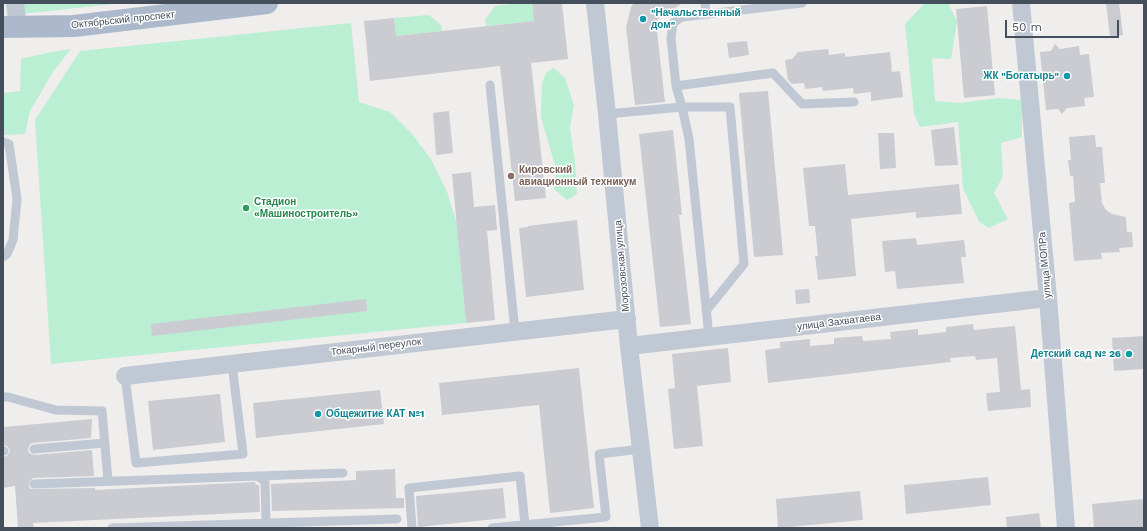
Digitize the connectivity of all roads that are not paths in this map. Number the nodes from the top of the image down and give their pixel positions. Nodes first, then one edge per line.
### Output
1 (15, 3) edge
2 (267, 3) edge
3 (595, 3) edge
4 (705, 3) edge
5 (802, 3) edge
6 (1021, 3) edge
7 (706, 14) junction
8 (10, 27) edge
9 (490, 85) dead end
10 (676, 86) junction
11 (854, 102) dead end
12 (682, 107) junction
13 (607, 114) junction
14 (3, 142) edge
15 (3, 257) edge
16 (1048, 298) junction
17 (706, 310) junction
18 (627, 319) junction
19 (515, 331) junction
20 (709, 337) junction
21 (629, 346) junction
22 (232, 364) junction
23 (125, 376) joint
24 (3, 397) edge
25 (105, 443) junction
26 (34, 449) dead end
27 (641, 449) junction
28 (343, 473) dead end
29 (257, 476) junction
30 (108, 481) junction
31 (34, 484) dead end
32 (397, 519) dead end
33 (266, 523) junction
34 (352, 524) edge
35 (525, 525) junction
36 (112, 528) edge
37 (412, 528) edge
38 (492, 528) edge
39 (650, 528) edge
40 (1066, 528) edge

1 - 8 street
2 - 8 main road, Октябрьский проспект
3 - 13 street, Морозовская улица
4 - 7 lane
5 - 7 lane
6 - 16 street, улица МОПРа
7 - 10 lane
9 - 19 lane
10 - 11 lane
10 - 12 lane
12 - 13 lane
12 - 17 lane
12 - 17 lane
13 - 18 street, Морозовская улица
14 - 15 lane
16 - 20 street, улица Захватаева
16 - 40 street, улица МОПРа
17 - 20 lane
18 - 19 street, Токарный переулок
18 - 21 street, Морозовская улица
19 - 22 street, Токарный переулок
20 - 21 street, улица Захватаева
21 - 27 street, Морозовская улица
22 - 23 street, Токарный переулок
22 - 23 lane
24 - 25 lane
25 - 26 lane
25 - 30 lane
27 - 35 lane
27 - 39 street, Морозовская улица
28 - 29 lane
29 - 30 lane
29 - 33 lane
30 - 31 lane
32 - 34 lane
33 - 34 lane
33 - 36 lane
35 - 37 lane
35 - 38 lane

